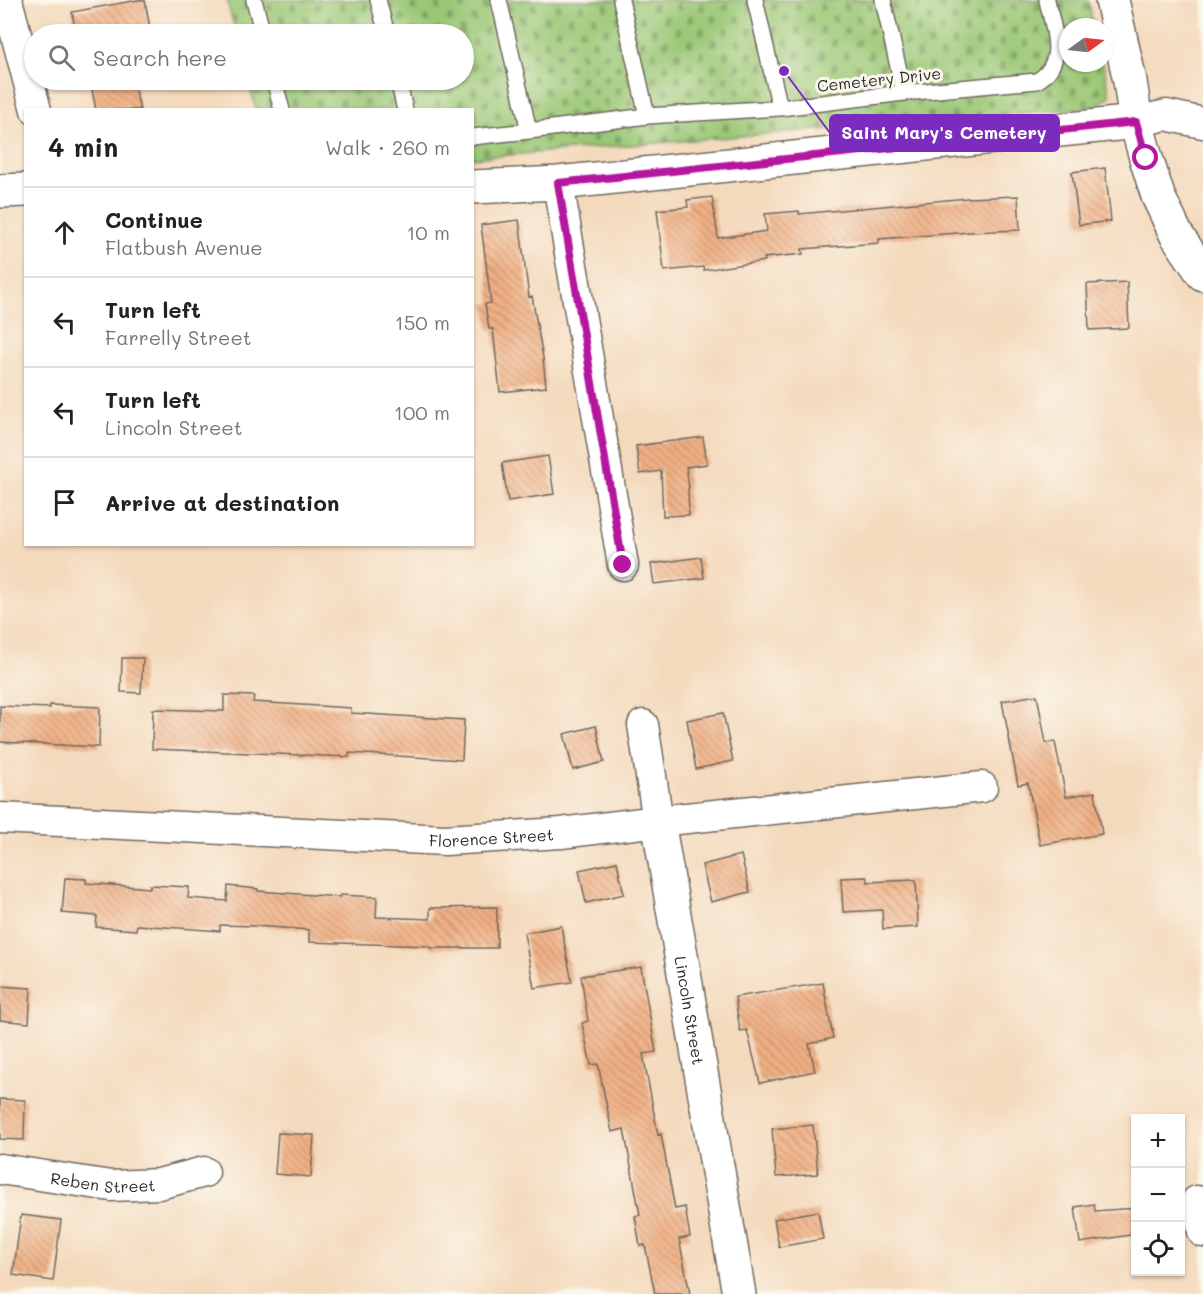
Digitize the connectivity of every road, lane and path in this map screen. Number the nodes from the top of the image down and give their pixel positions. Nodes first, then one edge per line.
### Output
1 (7, 0) edge
2 (254, 0) edge
3 (378, 0) edge
4 (499, 0) edge
5 (621, 0) edge
6 (755, 0) edge
7 (883, 0) edge
8 (1047, 0) edge
9 (1112, 0) edge
10 (260, 24) edge
11 (384, 24) edge
12 (24, 64) edge
13 (31, 90) edge
14 (277, 90) edge
15 (400, 90) edge
16 (904, 93) junction
17 (35, 108) edge
18 (281, 108) edge
19 (405, 108) edge
20 (780, 108) junction
21 (646, 116) junction
22 (1136, 122) junction
23 (1203, 123) edge
24 (529, 130) junction
25 (474, 137) edge
26 (558, 183) junction
27 (474, 187) edge
28 (24, 190) edge
29 (0, 191) edge
30 (1203, 274) edge
31 (623, 565) dead end
32 (643, 725) dead end
33 (982, 787) dead end
34 (0, 818) edge
35 (658, 821) junction
36 (0, 1169) edge
37 (204, 1172) dead end
38 (1197, 1201) dead end
39 (1203, 1232) edge
40 (739, 1294) edge

1 - 12 street
2 - 10 lane
3 - 11 lane
4 - 24 lane
5 - 21 lane
6 - 20 lane
7 - 16 lane
8 - 16 lane, Cemetery Drive
9 - 22 street
13 - 17 street
14 - 18 lane
15 - 19 lane
16 - 20 lane, Cemetery Drive
20 - 21 lane, Cemetery Drive
21 - 24 lane, Cemetery Drive
22 - 23 street
22 - 26 street
22 - 30 street
24 - 25 lane, Cemetery Drive
26 - 27 street
26 - 31 street
28 - 29 street
32 - 35 street, Lincoln Street
33 - 35 street, Florence Street
34 - 35 street, Florence Street
35 - 40 street, Lincoln Street
36 - 37 street, Reben Street
38 - 39 street

